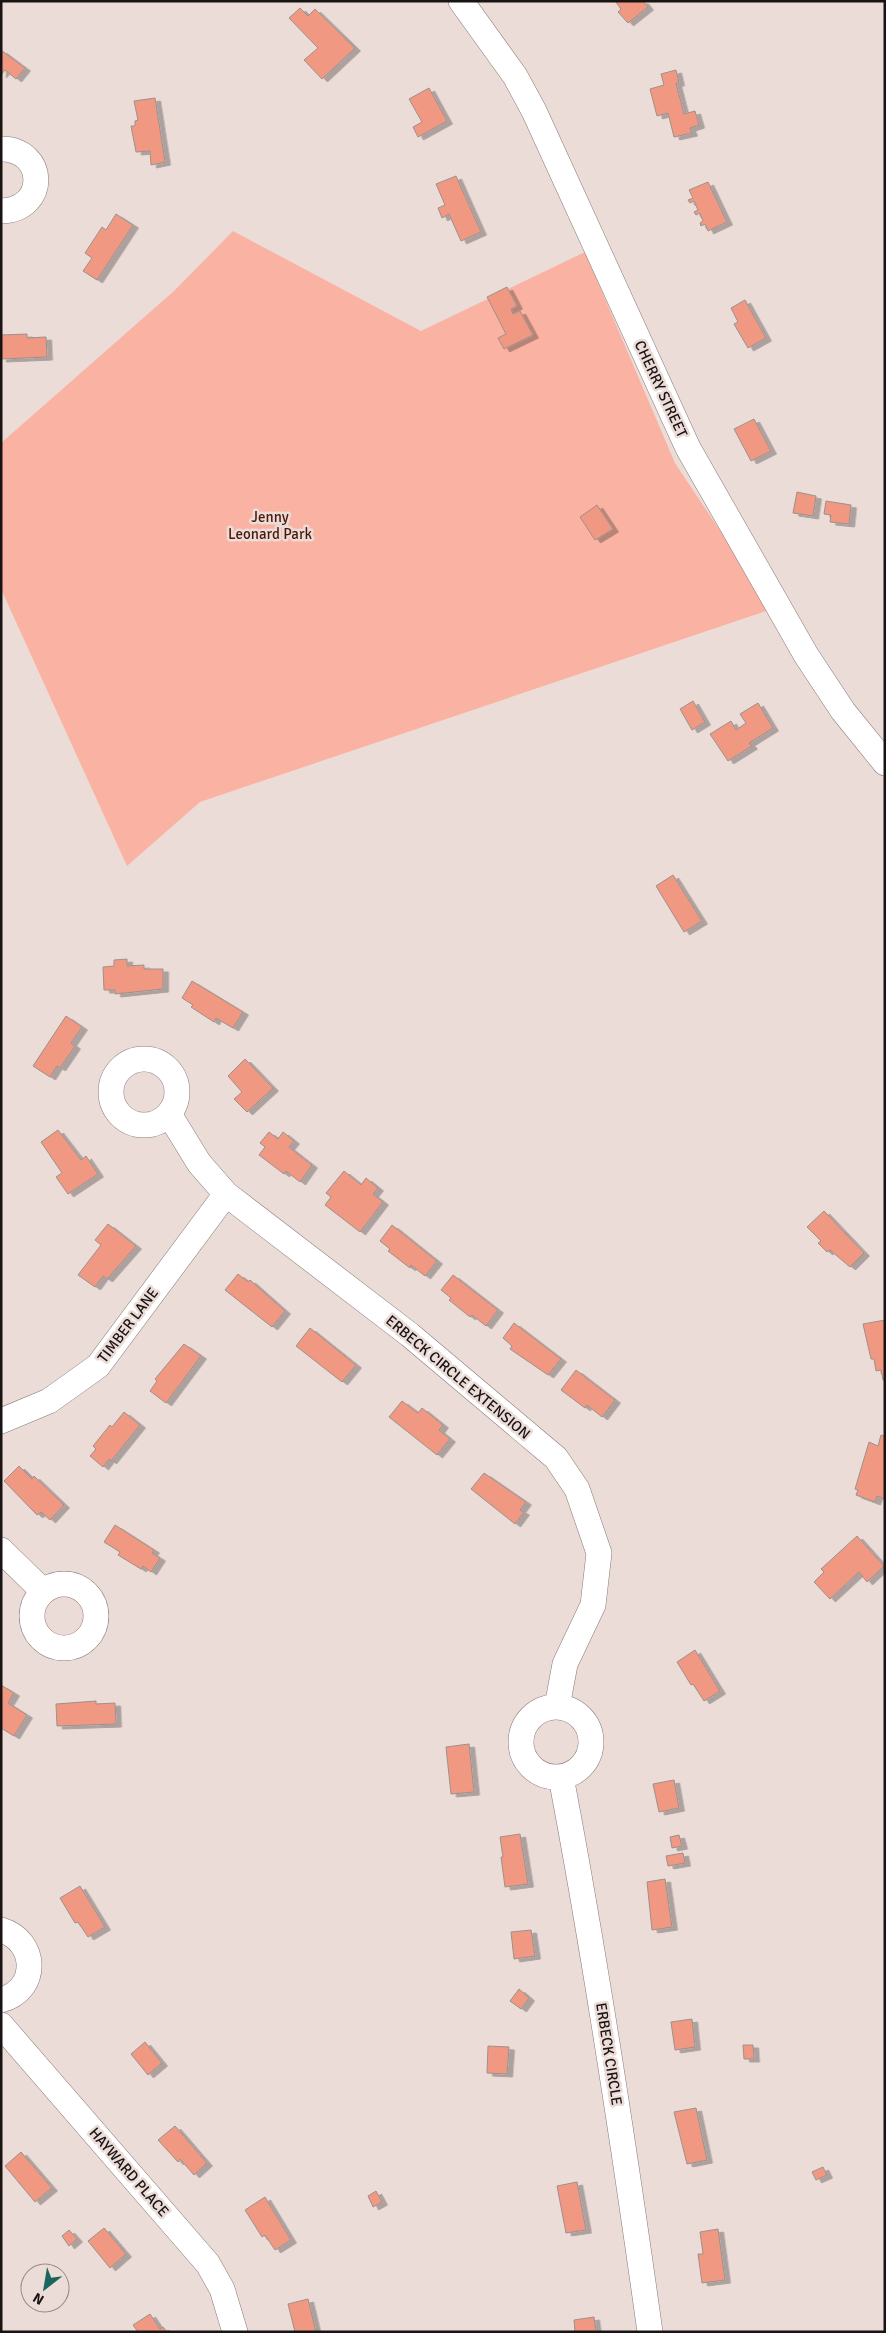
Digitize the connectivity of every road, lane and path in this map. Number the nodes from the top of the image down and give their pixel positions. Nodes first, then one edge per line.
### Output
1 (461, 1) edge
2 (1, 149) edge
3 (1, 211) edge
4 (885, 763) edge
5 (169, 1114) dead end
6 (226, 1194) junction
7 (1, 1421) edge
8 (1, 1550) edge
9 (43, 1591) dead end
10 (557, 1707) junction
11 (561, 1777) junction
12 (1, 1930) edge
13 (1, 2000) edge
14 (1, 2026) edge
15 (235, 2332) edge
16 (650, 2332) edge

1 - 4 street, CHERRY STREET
2 - 3 street
5 - 6 street, ERBECK CIRCLE EXTENSION
6 - 7 street, TIMBER LANE
6 - 10 street, ERBECK CIRCLE EXTENSION
8 - 9 street
10 - 11 street
10 - 11 street
11 - 16 street, ERBECK CIRCLE
12 - 13 street
14 - 15 street, HAYWARD PLACE

